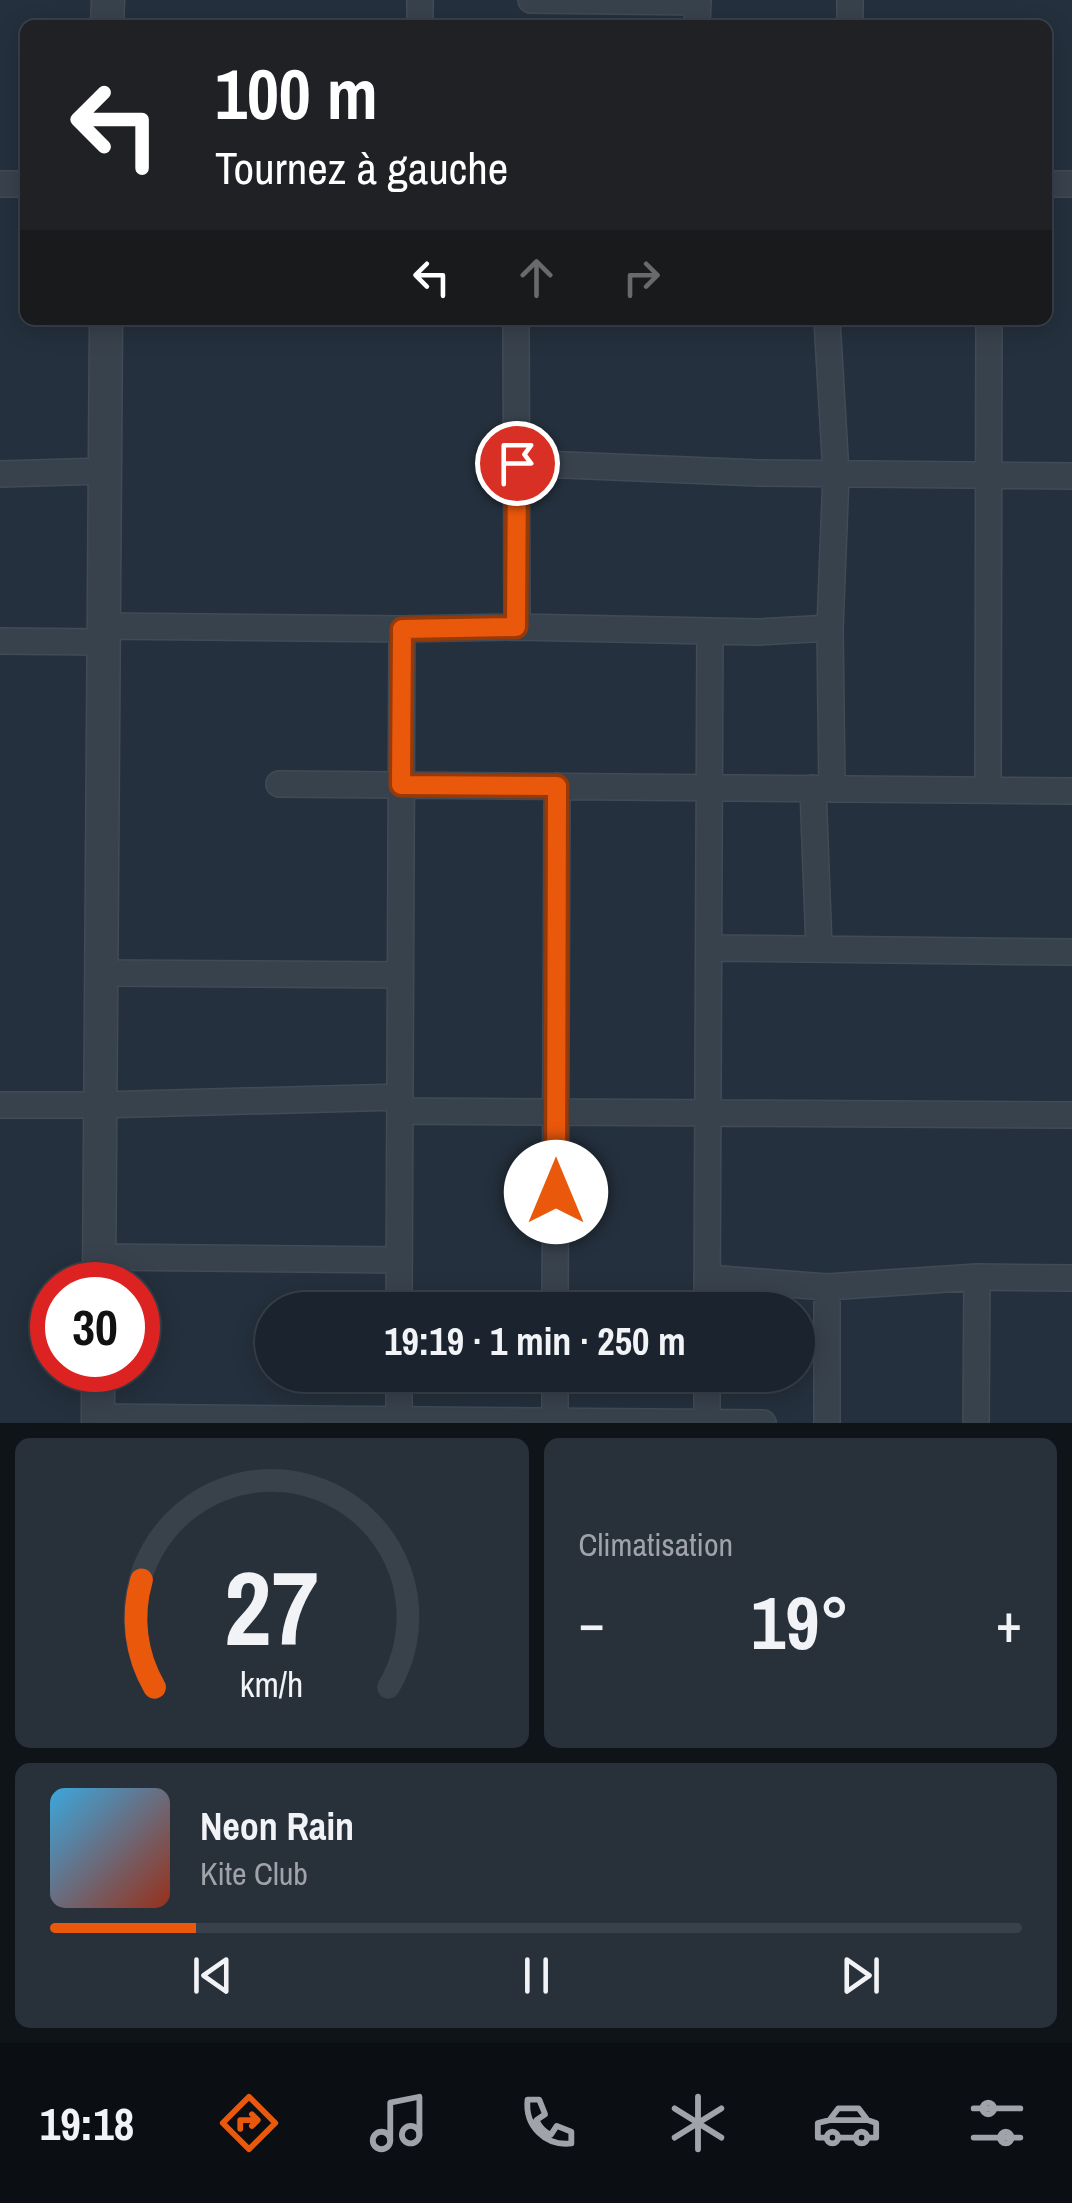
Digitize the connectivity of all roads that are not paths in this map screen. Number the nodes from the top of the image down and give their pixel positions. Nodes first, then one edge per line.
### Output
1 (531, 0) edge
2 (698, 9) edge
3 (106, 325) edge
4 (516, 325) edge
5 (827, 325) edge
6 (990, 325) edge
7 (517, 463) junction
8 (105, 472) junction
9 (0, 474) edge
10 (836, 474) junction
11 (989, 475) junction
12 (1072, 476) edge
13 (516, 627) junction
14 (830, 628) junction
15 (402, 629) junction
16 (710, 631) junction
17 (103, 634) junction
18 (0, 642) edge
19 (279, 784) dead end
20 (401, 785) junction
21 (557, 786) junction
22 (710, 788) junction
23 (822, 789) junction
24 (988, 790) junction
25 (1072, 791) edge
26 (709, 948) junction
27 (819, 949) junction
28 (1072, 952) edge
29 (101, 973) junction
30 (400, 975) junction
31 (100, 1104) junction
32 (400, 1104) junction
33 (0, 1105) edge
34 (556, 1112) junction
35 (708, 1113) junction
36 (1072, 1115) edge
37 (399, 1260) junction
38 (99, 1262) edge
39 (160, 1269) edge
40 (977, 1277) junction
41 (708, 1278) junction
42 (1072, 1278) edge
43 (828, 1287) junction
44 (399, 1292) edge
45 (556, 1292) edge
46 (708, 1292) edge
47 (98, 1392) edge
48 (399, 1392) edge
49 (555, 1392) edge
50 (707, 1392) edge
51 (98, 1420) edge
52 (399, 1421) edge
53 (555, 1421) edge
54 (707, 1422) edge
55 (763, 1423) edge
56 (827, 1423) edge
57 (976, 1423) edge

1 - 2 street
3 - 8 street
4 - 7 street
5 - 10 street
6 - 11 street
7 - 10 street
7 - 13 street
8 - 9 street
8 - 17 street
10 - 11 street
10 - 14 street
11 - 12 street
11 - 24 street
13 - 15 street
13 - 16 street
14 - 16 street
14 - 23 street
15 - 17 street
15 - 20 street
16 - 22 street
17 - 18 street
17 - 29 street
19 - 20 street
20 - 21 street
20 - 30 street
21 - 22 street
21 - 34 street
22 - 23 street
22 - 26 street
23 - 24 street
23 - 27 street
24 - 25 street
26 - 27 street
26 - 35 street
27 - 28 street
29 - 30 street
29 - 31 street
30 - 32 street
31 - 32 street
31 - 33 street
31 - 38 street
32 - 34 street
32 - 37 street
34 - 35 street
34 - 45 street
35 - 36 street
35 - 41 street
37 - 39 street
37 - 44 street
40 - 42 street
40 - 43 street
40 - 57 street
41 - 43 street
41 - 46 street
43 - 56 street
47 - 51 street
48 - 52 street
49 - 53 street
50 - 54 street
51 - 52 street
52 - 53 street
53 - 54 street
54 - 55 street

